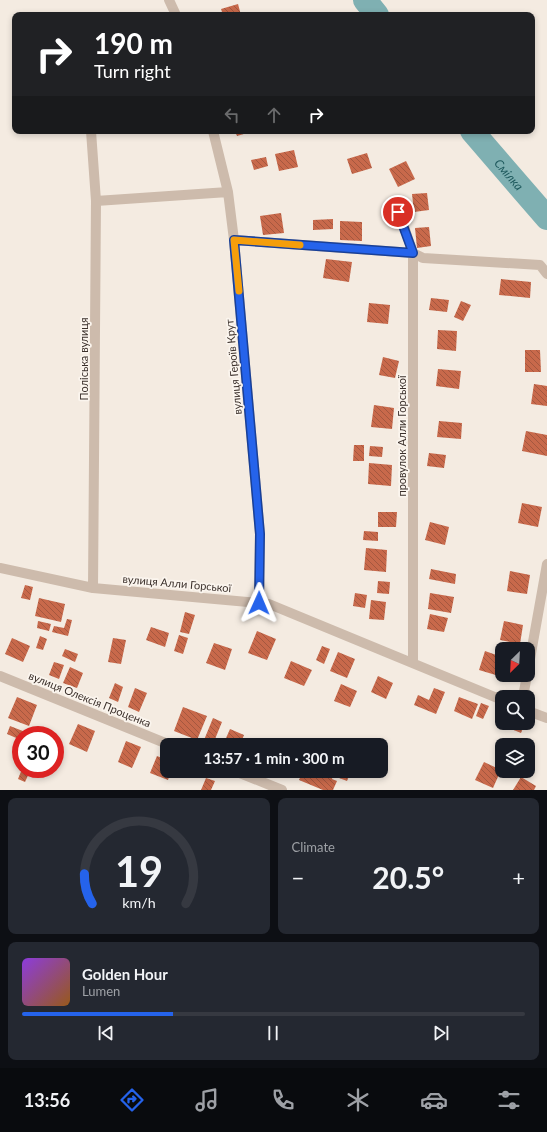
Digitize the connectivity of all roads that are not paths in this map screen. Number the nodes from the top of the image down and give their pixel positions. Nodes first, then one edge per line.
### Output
1 (169, 0) edge
2 (175, 12) edge
3 (91, 134) edge
4 (214, 134) edge
5 (228, 192) junction
6 (96, 201) junction
7 (398, 212) dead end
8 (234, 240) junction
9 (413, 253) junction
10 (547, 274) edge
11 (547, 564) edge
12 (0, 568) edge
13 (93, 588) junction
14 (259, 603) junction
15 (533, 642) edge
16 (413, 663) junction
17 (0, 676) edge
18 (495, 697) edge
19 (535, 714) edge
20 (547, 718) edge
21 (160, 741) edge
22 (252, 778) edge
23 (282, 790) edge

1 - 2 street
3 - 6 street, Поліська вулиця
4 - 5 street, вулиця Героїв Крут
5 - 6 street
5 - 8 street, вулиця Героїв Крут
6 - 13 street, Поліська вулиця
7 - 9 street, провулок Алли Горської
8 - 9 street
8 - 14 street, вулиця Героїв Крут
9 - 10 street
9 - 16 street, провулок Алли Горської
11 - 15 street
12 - 13 street, вулиця Алли Горської
13 - 14 street, вулиця Алли Горської
14 - 16 street, вулиця Алли Горської
16 - 18 street, вулиця Алли Горської
17 - 21 street, вулиця Олексія Проценка
19 - 20 street
22 - 23 street

